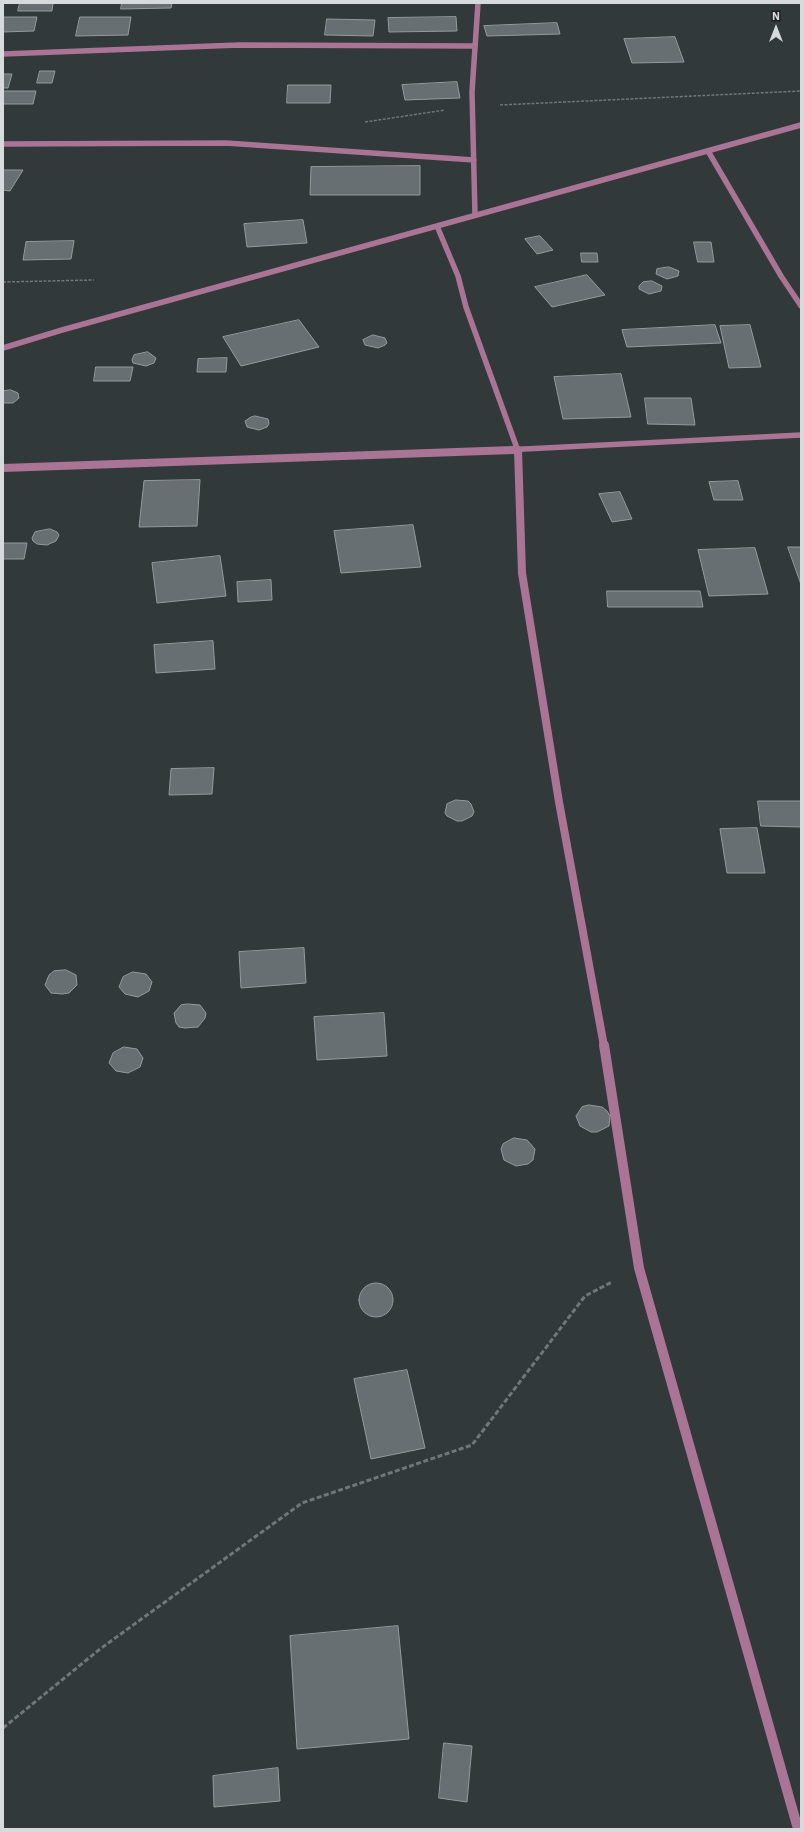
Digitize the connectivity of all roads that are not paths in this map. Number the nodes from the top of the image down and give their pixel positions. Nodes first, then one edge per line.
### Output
1 (478, 3) edge
2 (475, 46) junction
3 (3, 54) edge
4 (801, 125) edge
5 (3, 144) edge
6 (708, 152) junction
7 (474, 160) junction
8 (475, 215) junction
9 (437, 226) junction
10 (801, 306) edge
11 (3, 348) edge
12 (801, 436) edge
13 (518, 450) junction
14 (3, 468) edge
15 (798, 1829) edge

1 - 2 street
2 - 3 street
2 - 7 street
4 - 6 street
5 - 7 street
6 - 8 street
6 - 10 street
7 - 8 street
8 - 9 street
9 - 11 street
9 - 13 street
12 - 13 street
13 - 14 street
13 - 15 street

